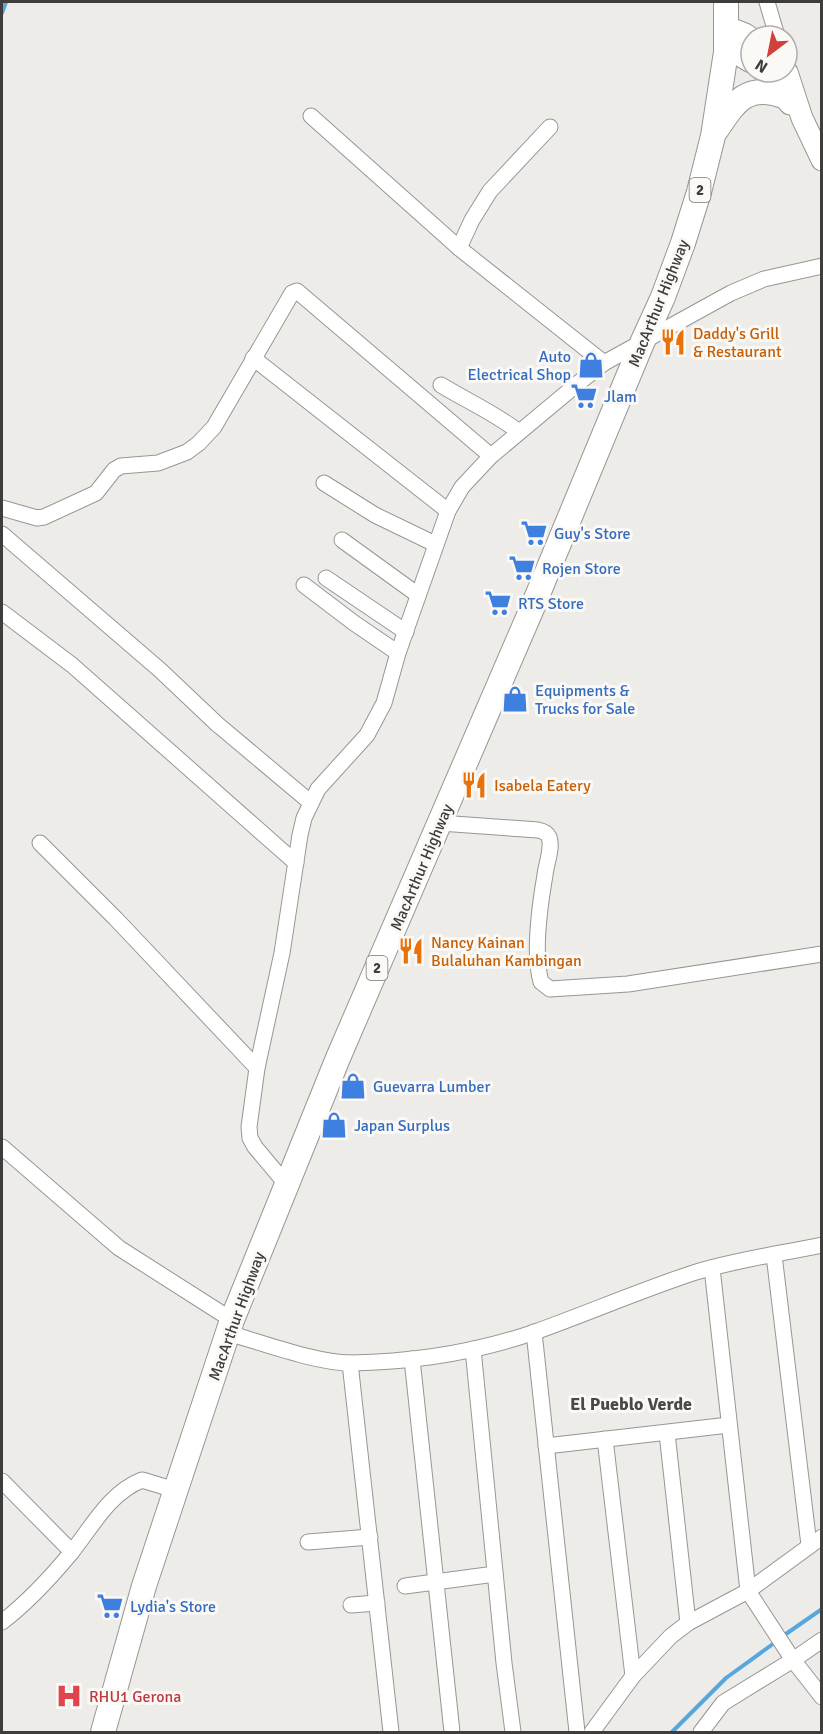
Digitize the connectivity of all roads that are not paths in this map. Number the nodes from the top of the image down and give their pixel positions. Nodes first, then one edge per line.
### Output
1 (726, 2) edge
2 (767, 2) edge
3 (773, 24) edge
4 (726, 27) junction
5 (739, 32) edge
6 (726, 52) junction
7 (739, 55) edge
8 (774, 84) edge
9 (788, 84) edge
10 (311, 116) dead end
11 (550, 127) dead end
12 (713, 136) junction
13 (822, 160) edge
14 (459, 248) junction
15 (822, 266) edge
16 (642, 343) junction
17 (253, 358) junction
18 (604, 363) junction
19 (441, 385) dead end
20 (519, 432) junction
21 (491, 456) junction
22 (324, 483) dead end
23 (2, 508) edge
24 (448, 510) junction
25 (2, 534) edge
26 (342, 540) dead end
27 (435, 544) junction
28 (326, 578) dead end
29 (304, 585) dead end
30 (418, 595) junction
31 (2, 612) edge
32 (406, 632) junction
33 (398, 653) junction
34 (310, 802) junction
35 (440, 823) junction
36 (40, 843) dead end
37 (296, 862) junction
38 (822, 954) edge
39 (257, 1068) junction
40 (2, 1147) edge
41 (286, 1184) junction
42 (822, 1245) edge
43 (774, 1255) junction
44 (712, 1268) junction
45 (230, 1327) junction
46 (534, 1332) junction
47 (473, 1349) junction
48 (412, 1359) junction
49 (350, 1363) junction
50 (729, 1425) junction
51 (667, 1433) junction
52 (605, 1439) junction
53 (546, 1446) junction
54 (2, 1481) edge
55 (175, 1490) junction
56 (370, 1537) junction
57 (815, 1541) edge
58 (308, 1542) dead end
59 (72, 1552) junction
60 (495, 1574) junction
61 (436, 1582) junction
62 (405, 1586) dead end
63 (748, 1591) junction
64 (377, 1602) junction
65 (351, 1605) dead end
66 (5, 1613) edge
67 (688, 1623) junction
68 (822, 1640) edge
69 (790, 1655) junction
70 (633, 1676) junction
71 (822, 1697) edge
72 (103, 1732) edge
73 (391, 1732) edge
74 (452, 1732) edge
75 (513, 1732) edge
76 (577, 1732) edge
77 (592, 1732) edge
78 (701, 1732) edge

1 - 4 highway, MacArthur Highway / 2
2 - 3 street
4 - 5 main road
4 - 6 highway, MacArthur Highway / 2
6 - 7 main road
6 - 12 highway, MacArthur Highway / 2
8 - 12 highway
9 - 13 main road
10 - 14 street
11 - 14 street
12 - 16 highway, MacArthur Highway / 2
14 - 18 street
15 - 16 street
16 - 18 street
16 - 35 highway, MacArthur Highway / 2
17 - 21 street
17 - 23 street
17 - 24 street
18 - 20 street
19 - 20 street
20 - 21 street
21 - 24 street
22 - 27 street
24 - 27 street
25 - 34 street
26 - 30 street
27 - 30 street
28 - 32 street
29 - 33 street
30 - 32 street
31 - 37 street
32 - 33 street
33 - 34 street
34 - 37 street
35 - 38 street
35 - 41 highway, MacArthur Highway / 2
36 - 39 street
37 - 39 street
39 - 41 street
40 - 45 street
41 - 45 highway, MacArthur Highway / 2
42 - 43 street
43 - 44 street
43 - 57 street
44 - 46 street
44 - 50 street
45 - 49 street
45 - 55 highway, MacArthur Highway / 2
46 - 47 street
46 - 53 street
47 - 48 street
47 - 60 street
48 - 49 street
48 - 61 street
49 - 56 street
50 - 51 street
50 - 63 street
51 - 52 street
51 - 67 street
52 - 53 street
52 - 70 street
53 - 76 street
54 - 59 street
55 - 59 street
55 - 72 highway, MacArthur Highway / 2
56 - 58 street
56 - 64 street
57 - 63 street
59 - 66 street
60 - 61 street
60 - 75 street
61 - 62 street
61 - 74 street
63 - 67 street
63 - 69 street
64 - 65 street
64 - 73 street
67 - 70 street
68 - 69 street
69 - 71 street
69 - 78 street
70 - 77 street

